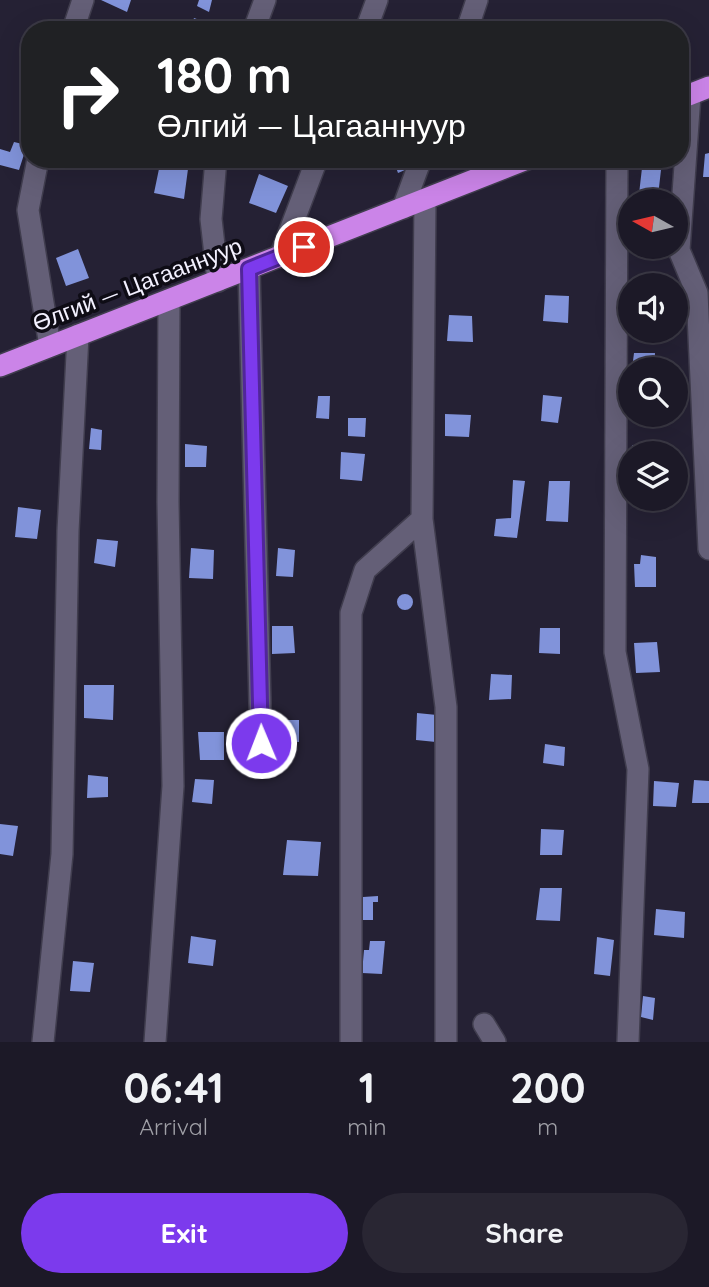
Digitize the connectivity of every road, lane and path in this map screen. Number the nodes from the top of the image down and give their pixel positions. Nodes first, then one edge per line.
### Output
1 (83, 0) edge
2 (265, 0) edge
3 (377, 0) edge
4 (477, 0) edge
5 (76, 21) edge
6 (257, 21) edge
7 (369, 21) edge
8 (470, 21) edge
9 (693, 94) edge
10 (689, 139) edge
11 (36, 168) edge
12 (215, 168) edge
13 (314, 168) edge
14 (418, 168) edge
15 (505, 168) edge
16 (617, 168) edge
17 (686, 168) edge
18 (425, 200) junction
19 (403, 208) junction
20 (280, 257) junction
21 (249, 269) junction
22 (218, 281) junction
23 (169, 300) junction
24 (78, 335) junction
25 (50, 346) junction
26 (0, 366) edge
27 (422, 519) junction
28 (709, 549) edge
29 (261, 743) dead end
30 (43, 1042) edge
31 (155, 1042) edge
32 (351, 1042) edge
33 (446, 1042) edge
34 (628, 1042) edge

1 - 5 street
2 - 6 street
3 - 7 street
4 - 8 street
9 - 10 street
11 - 25 street
12 - 22 street
13 - 20 street
14 - 19 street
15 - 18 highway, Өлгий — Цагааннуур
16 - 34 street
17 - 28 street
18 - 19 highway, Өлгий — Цагааннуур
18 - 27 street
19 - 20 highway, Өлгий — Цагааннуур
20 - 21 highway, Өлгий — Цагааннуур
21 - 22 highway, Өлгий — Цагааннуур
21 - 29 street
22 - 23 highway, Өлгий — Цагааннуур
23 - 24 highway, Өлгий — Цагааннуур
23 - 31 street
24 - 25 highway, Өлгий — Цагааннуур
24 - 30 street
25 - 26 highway, Өлгий — Цагааннуур
27 - 32 street
27 - 33 street

